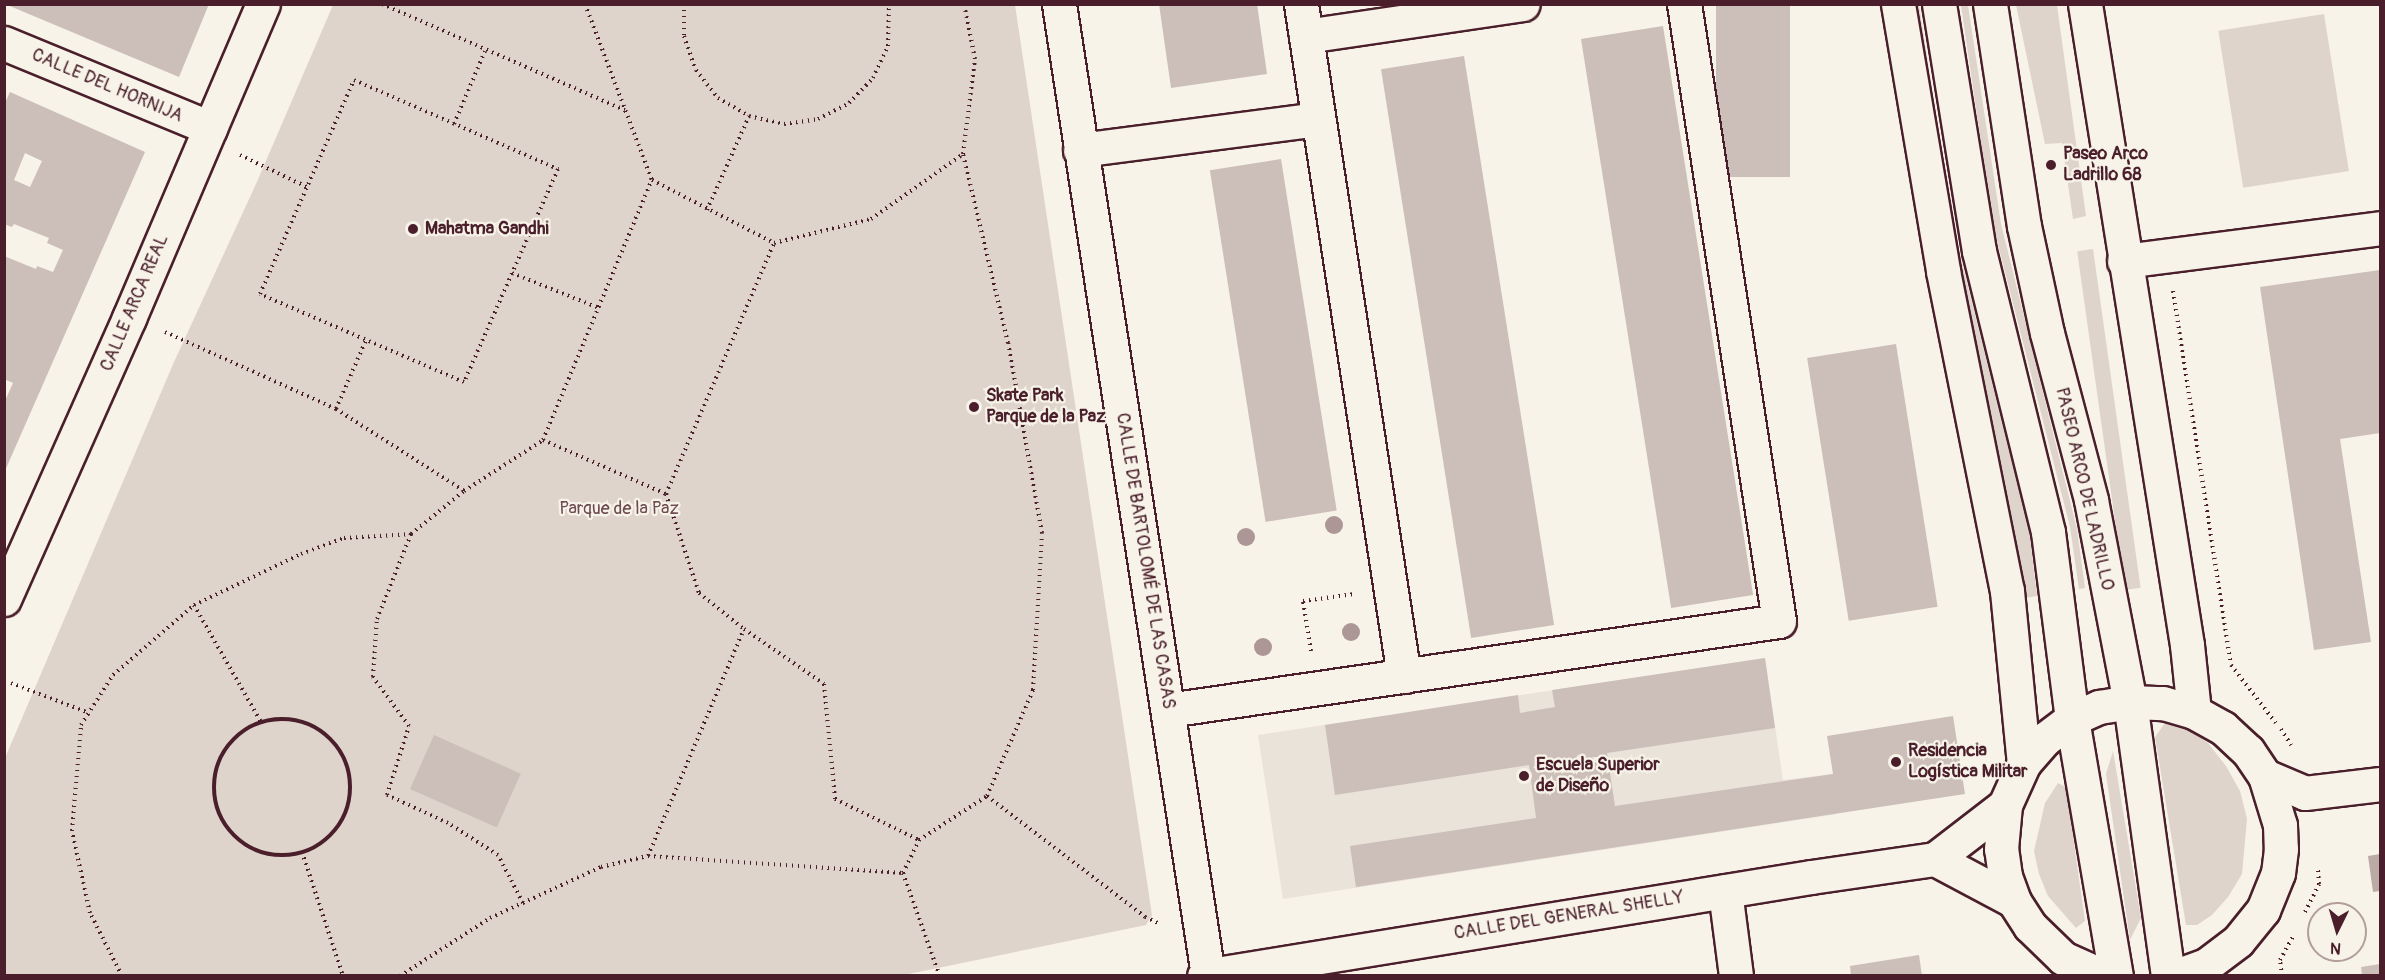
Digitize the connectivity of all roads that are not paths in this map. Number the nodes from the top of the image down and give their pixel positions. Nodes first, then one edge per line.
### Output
1 (263, 4) edge
2 (1059, 4) edge
3 (1523, 4) edge
4 (1684, 4) edge
5 (1898, 4) edge
6 (1939, 4) edge
7 (1990, 4) edge
8 (2085, 4) edge
9 (1303, 20) edge
10 (6, 48) edge
11 (1318, 119) junction
12 (210, 128) junction
13 (1080, 150) junction
14 (2380, 228) edge
15 (2124, 261) junction
16 (5, 597) edge
17 (1404, 676) junction
18 (2130, 702) junction
19 (1168, 710) junction
20 (2194, 711) junction
21 (2072, 719) junction
22 (2024, 763) junction
23 (2265, 776) junction
24 (2380, 784) edge
25 (2305, 793) junction
26 (2005, 805) junction
27 (2280, 825) junction
28 (1935, 859) junction
29 (1725, 891) junction
30 (2014, 901) junction
31 (2238, 941) junction
32 (2065, 967) edge
33 (1207, 975) edge
34 (1736, 975) edge
35 (2103, 975) edge
36 (2116, 975) edge
37 (2168, 975) edge
38 (2176, 975) edge
39 (2238, 975) edge

1 - 12 street, CALLE ARCA REAL
2 - 13 street, CALLE DE BARTOLOMÉ DE LAS CASAS
3 - 9 street
4 - 17 street
5 - 22 street
6 - 21 street
7 - 18 street, PASEO ARCO DE LADRILLO
8 - 15 street
9 - 11 street
10 - 12 street, CALLE DEL HORNIJA
11 - 13 street
11 - 17 street
12 - 16 street, CALLE ARCA REAL
13 - 19 street, CALLE DE BARTOLOMÉ DE LAS CASAS
14 - 15 street
15 - 20 street
17 - 19 street
18 - 20 street
18 - 21 street
18 - 37 street, PASEO ARCO DE LADRILLO
19 - 33 street, CALLE DE BARTOLOMÉ DE LAS CASAS
20 - 23 street
21 - 22 street
21 - 36 street
22 - 26 street
23 - 25 street
23 - 27 street
24 - 25 street
25 - 27 street
26 - 28 street, CALLE DEL GENERAL SHELLY
26 - 30 street
27 - 31 street
28 - 29 street, CALLE DEL GENERAL SHELLY
28 - 30 street
29 - 33 street, CALLE DEL GENERAL SHELLY
29 - 34 street
30 - 32 street
31 - 38 street
31 - 39 street
32 - 35 street

